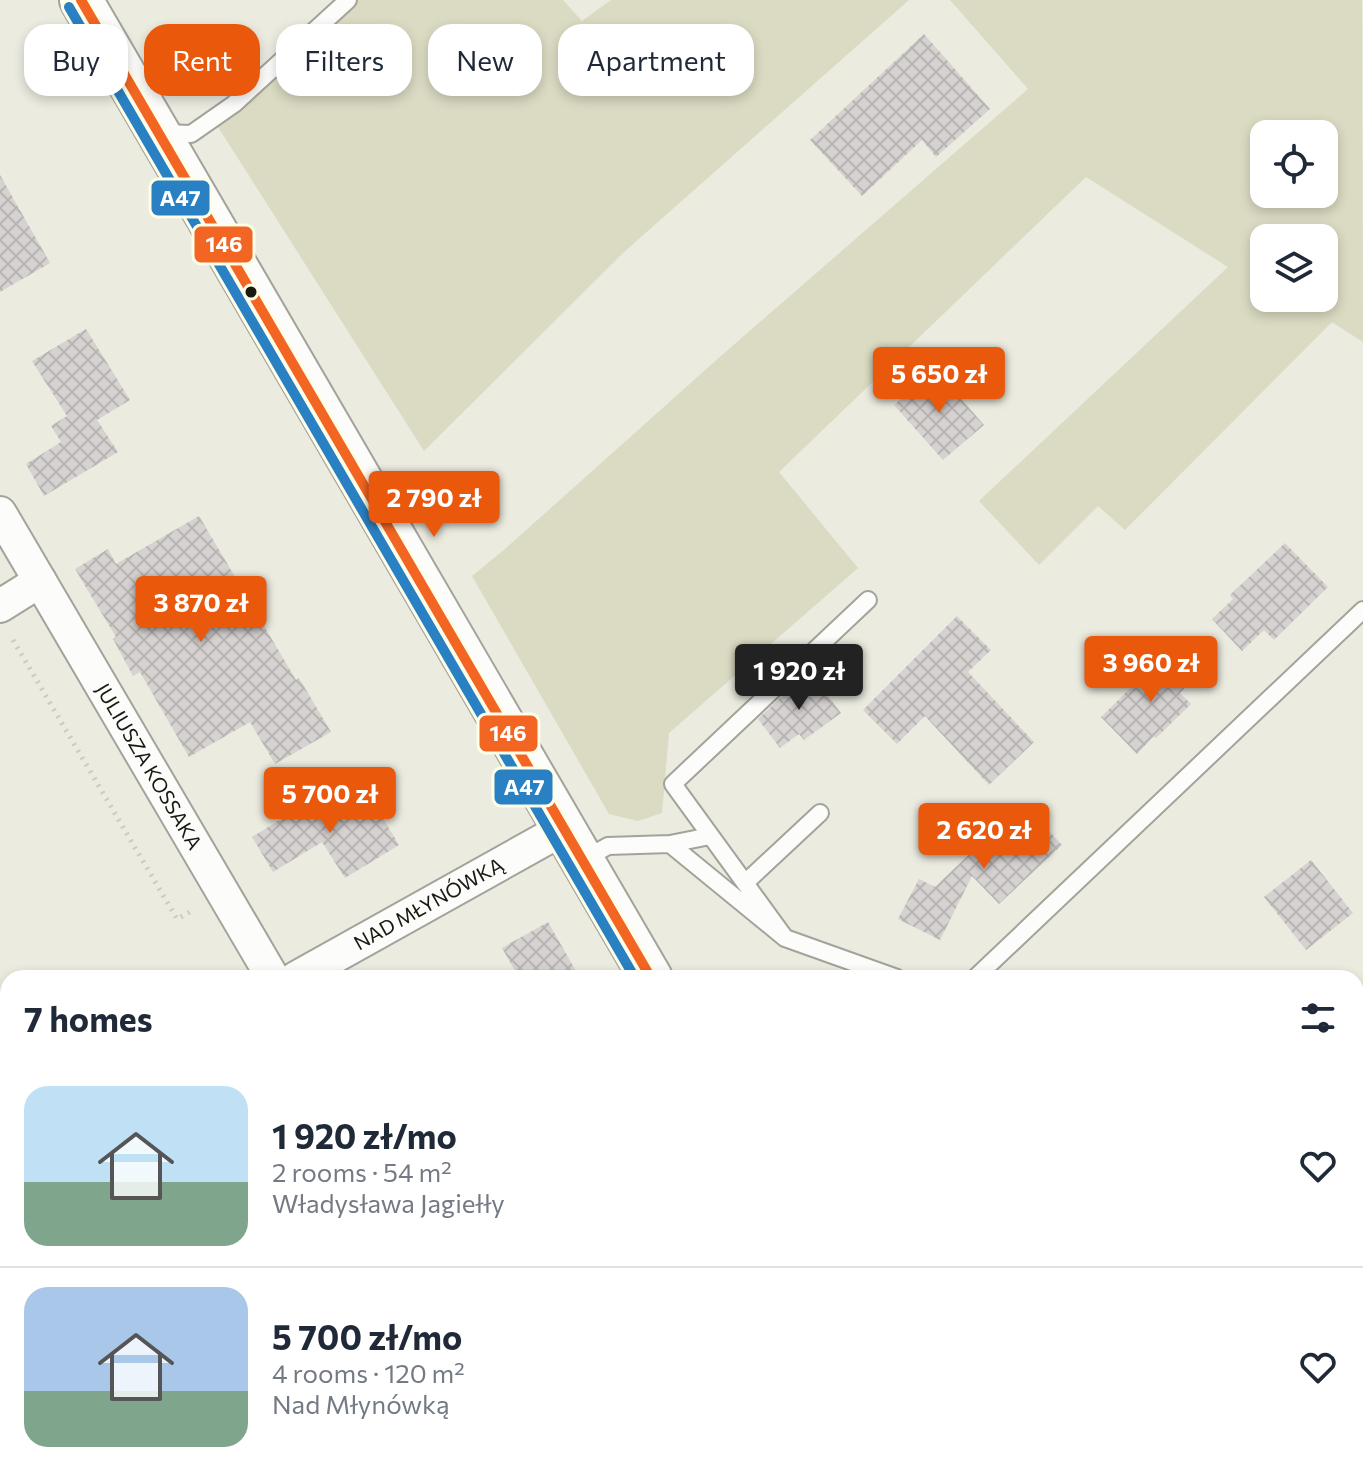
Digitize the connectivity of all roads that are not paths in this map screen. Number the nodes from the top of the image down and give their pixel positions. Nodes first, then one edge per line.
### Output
1 (81, 0) edge
2 (348, 0) edge
3 (159, 133) junction
4 (0, 513) edge
5 (40, 581) junction
6 (868, 600) dead end
7 (0, 606) edge
8 (1363, 610) edge
9 (820, 813) dead end
10 (710, 836) junction
11 (670, 844) junction
12 (572, 845) junction
13 (745, 883) junction
14 (785, 938) junction
15 (268, 970) edge
16 (313, 970) edge
17 (646, 970) edge
18 (875, 970) edge
19 (983, 970) edge

1 - 3 street
2 - 3 lane
3 - 12 street
4 - 5 street, JULIUSZA KOSSAKA
5 - 7 street
5 - 15 street, JULIUSZA KOSSAKA
6 - 10 lane
8 - 19 lane
9 - 13 lane
10 - 11 lane
10 - 13 lane
11 - 12 lane
11 - 14 lane
12 - 16 street, NAD MŁYNÓWKĄ
12 - 17 street
13 - 14 lane
14 - 18 lane

